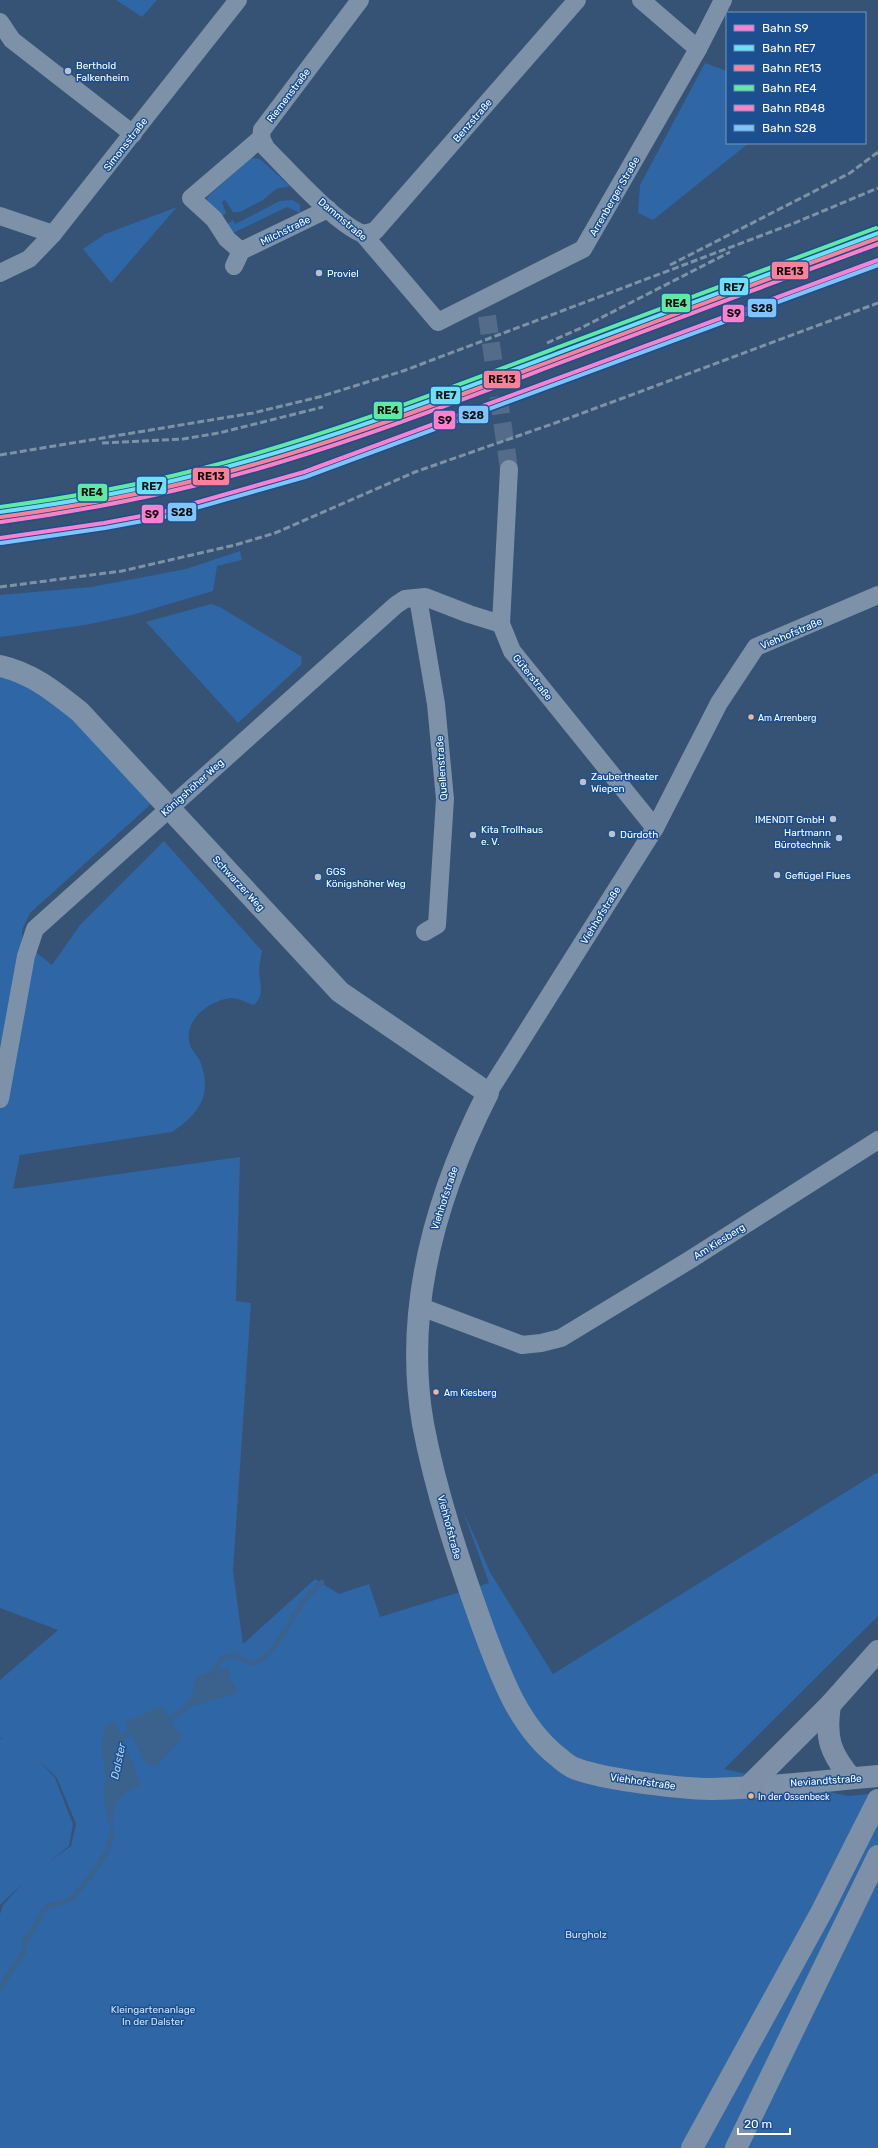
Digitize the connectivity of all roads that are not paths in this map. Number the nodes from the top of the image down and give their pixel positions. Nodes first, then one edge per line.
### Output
1 (238, 0) edge
2 (360, 0) edge
3 (577, 0) edge
4 (641, 0) edge
5 (723, 0) edge
6 (0, 22) edge
7 (698, 50) junction
8 (133, 134) junction
9 (261, 138) junction
10 (191, 198) joint
11 (328, 209) junction
12 (0, 216) edge
13 (53, 234) junction
14 (363, 234) junction
15 (0, 273) edge
16 (438, 322) joint
17 (509, 470) tunnel mouth
18 (878, 595) edge
19 (418, 598) junction
20 (501, 624) junction
21 (0, 666) edge
22 (169, 807) junction
23 (655, 828) junction
24 (425, 932) dead end
25 (488, 1093) junction
26 (0, 1099) edge
27 (878, 1140) edge
28 (421, 1307) junction
29 (878, 1651) edge
30 (830, 1705) junction
31 (878, 1776) edge
32 (851, 1778) junction
33 (749, 1786) junction
34 (725, 1788) joint
35 (873, 1810) edge
36 (878, 1856) edge
37 (692, 2148) edge
38 (736, 2148) edge

1 - 8 street, Simonsstraße
2 - 9 street, Riemenstraße
3 - 14 street, Benzstraße
4 - 7 street
5 - 7 street, Arrenberger Straße
6 - 8 street
7 - 16 street, Arrenberger Straße
8 - 13 street, Simonsstraße
9 - 10 street, Riemenstraße
9 - 11 street, Dammstraße
10 - 11 street, Milchstraße
11 - 14 street, Dammstraße
12 - 13 street
13 - 15 street, Simonsstraße
14 - 16 street, Dammstraße
17 - 20 street, Güterstraße
18 - 23 street, Viehhofstraße
19 - 20 street, Königshöher Weg
19 - 22 street, Königshöher Weg
19 - 24 street, Quellenstraße
20 - 23 street, Güterstraße
21 - 22 street, Schwarzer Weg
22 - 25 street, Schwarzer Weg
22 - 26 street, Königshöher Weg
23 - 25 street, Viehhofstraße
25 - 28 street, Viehhofstraße
27 - 28 street, Am Kiesberg
28 - 34 street, Viehhofstraße
29 - 30 highway
30 - 32 highway
30 - 33 highway
31 - 32 street, Neviandtstraße
32 - 33 street, Neviandtstraße
33 - 34 street, Neviandtstraße
35 - 37 highway
36 - 38 highway

